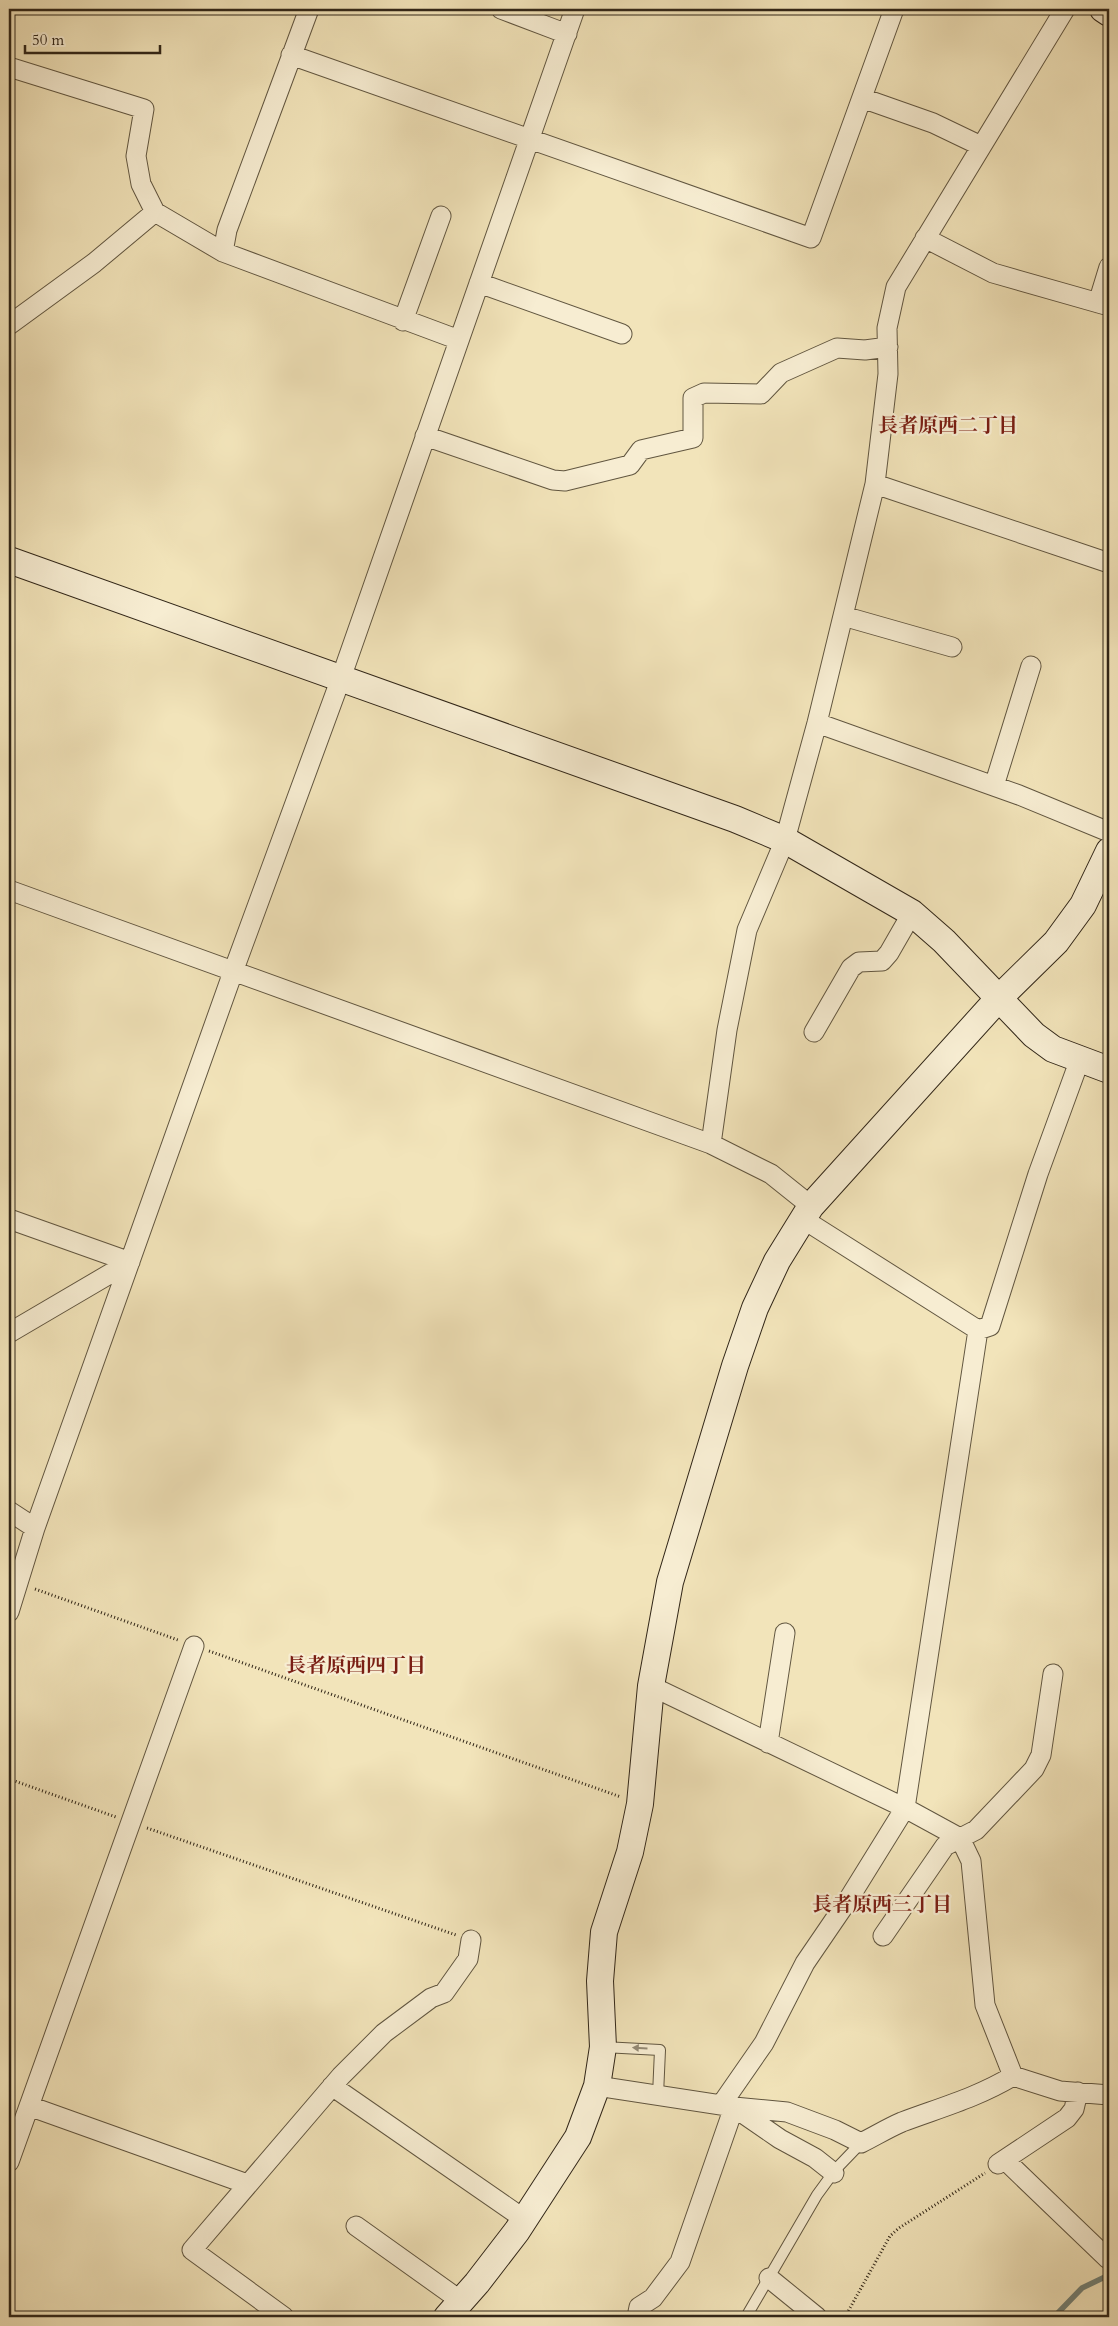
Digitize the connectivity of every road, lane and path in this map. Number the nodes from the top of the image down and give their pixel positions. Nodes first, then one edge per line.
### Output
1 (310, 9) edge
2 (501, 9) edge
3 (575, 9) edge
4 (894, 9) edge
5 (1065, 9) edge
6 (1102, 9) edge
7 (1109, 12) edge
8 (567, 34) junction
9 (291, 55) junction
10 (9, 67) edge
11 (862, 98) junction
12 (529, 139) junction
13 (981, 146) junction
14 (155, 212) junction
15 (441, 216) dead end
16 (925, 238) junction
17 (223, 252) junction
18 (1109, 267) edge
19 (479, 283) junction
20 (1104, 305) edge
21 (403, 321) junction
22 (9, 325) edge
23 (622, 334) dead end
24 (459, 340) junction
25 (888, 347) junction
26 (426, 436) junction
27 (874, 484) junction
28 (9, 560) edge
29 (1109, 563) edge
30 (843, 616) junction
31 (952, 647) dead end
32 (1031, 666) dead end
33 (341, 678) junction
34 (817, 723) junction
35 (994, 786) junction
36 (1109, 832) edge
37 (785, 840) junction
38 (1109, 853) edge
39 (9, 890) edge
40 (912, 913) junction
41 (233, 972) junction
42 (998, 998) junction
43 (814, 1032) dead end
44 (1080, 1059) junction
45 (1109, 1070) edge
46 (711, 1144) junction
47 (807, 1213) junction
48 (9, 1218) edge
49 (130, 1262) junction
50 (978, 1330) junction
51 (9, 1333) edge
52 (9, 1511) edge
53 (35, 1528) junction
54 (18, 1583) junction
55 (9, 1612) edge
56 (785, 1633) dead end
57 (194, 1646) junction
58 (1052, 1674) dead end
59 (651, 1686) junction
60 (768, 1743) junction
61 (9, 1779) edge
62 (640, 1804) junction
63 (904, 1808) junction
64 (131, 1823) junction
65 (960, 1838) junction
66 (883, 1936) dead end
67 (471, 1940) joint
68 (603, 2046) junction
69 (1013, 2076) junction
70 (332, 2086) junction
71 (597, 2086) junction
72 (1078, 2092) junction
73 (1109, 2094) edge
74 (658, 2095) junction
75 (29, 2106) junction
76 (728, 2106) junction
77 (861, 2143) junction
78 (9, 2162) edge
79 (1001, 2162) junction
80 (834, 2172) junction
81 (247, 2184) junction
82 (524, 2220) junction
83 (356, 2226) dead end
84 (1108, 2259) edge
85 (769, 2278) junction
86 (454, 2309) edge
87 (284, 2317) edge
88 (637, 2317) edge
89 (746, 2317) edge
90 (817, 2317) edge
91 (845, 2317) edge

1 - 9 street
2 - 8 street
3 - 8 street
4 - 11 street
5 - 13 street
6 - 7 street
8 - 12 street
9 - 12 street
9 - 17 street
10 - 14 street
11 - 12 street
11 - 13 street
12 - 19 street
13 - 16 street
14 - 17 street
14 - 22 street
15 - 21 street
16 - 20 street
16 - 25 street
17 - 21 street
18 - 20 street
19 - 23 street
19 - 24 street
21 - 24 street
24 - 26 street
25 - 26 street
25 - 27 street
26 - 33 street
27 - 29 street
27 - 30 street
28 - 33 street
30 - 31 street
30 - 34 street
32 - 35 street
33 - 37 street
33 - 41 street
34 - 35 street
34 - 37 street
35 - 36 street
37 - 40 street
37 - 46 street
38 - 42 street
39 - 41 street
40 - 42 street
40 - 43 street
41 - 46 street
41 - 49 street
42 - 44 street
42 - 47 street
44 - 45 street
44 - 50 street
46 - 47 street
47 - 50 street
47 - 59 street
48 - 49 street
49 - 51 street
49 - 53 street
50 - 63 street
52 - 53 street
53 - 54 street
54 - 55 street
54 - 57 path
56 - 60 street
57 - 62 path
57 - 64 street
58 - 65 street
59 - 60 street
59 - 62 street
60 - 63 street
61 - 64 path
62 - 68 street
63 - 65 street
63 - 76 street
64 - 67 path
64 - 75 street
65 - 66 street
65 - 69 street
67 - 70 street
68 - 71 street
74 -> 68 lane
69 - 72 street
69 - 77 street
70 - 81 street
70 - 82 street
71 - 74 street
71 - 82 street
72 - 73 street
72 - 79 street
74 - 76 street
75 - 78 street
75 - 81 street
76 - 77 street
76 - 80 street
76 - 88 street
77 - 80 lane
79 - 84 street
79 - 91 path
80 - 85 lane
81 - 87 street
82 - 86 street
83 - 86 street
85 - 89 lane
85 - 90 street

